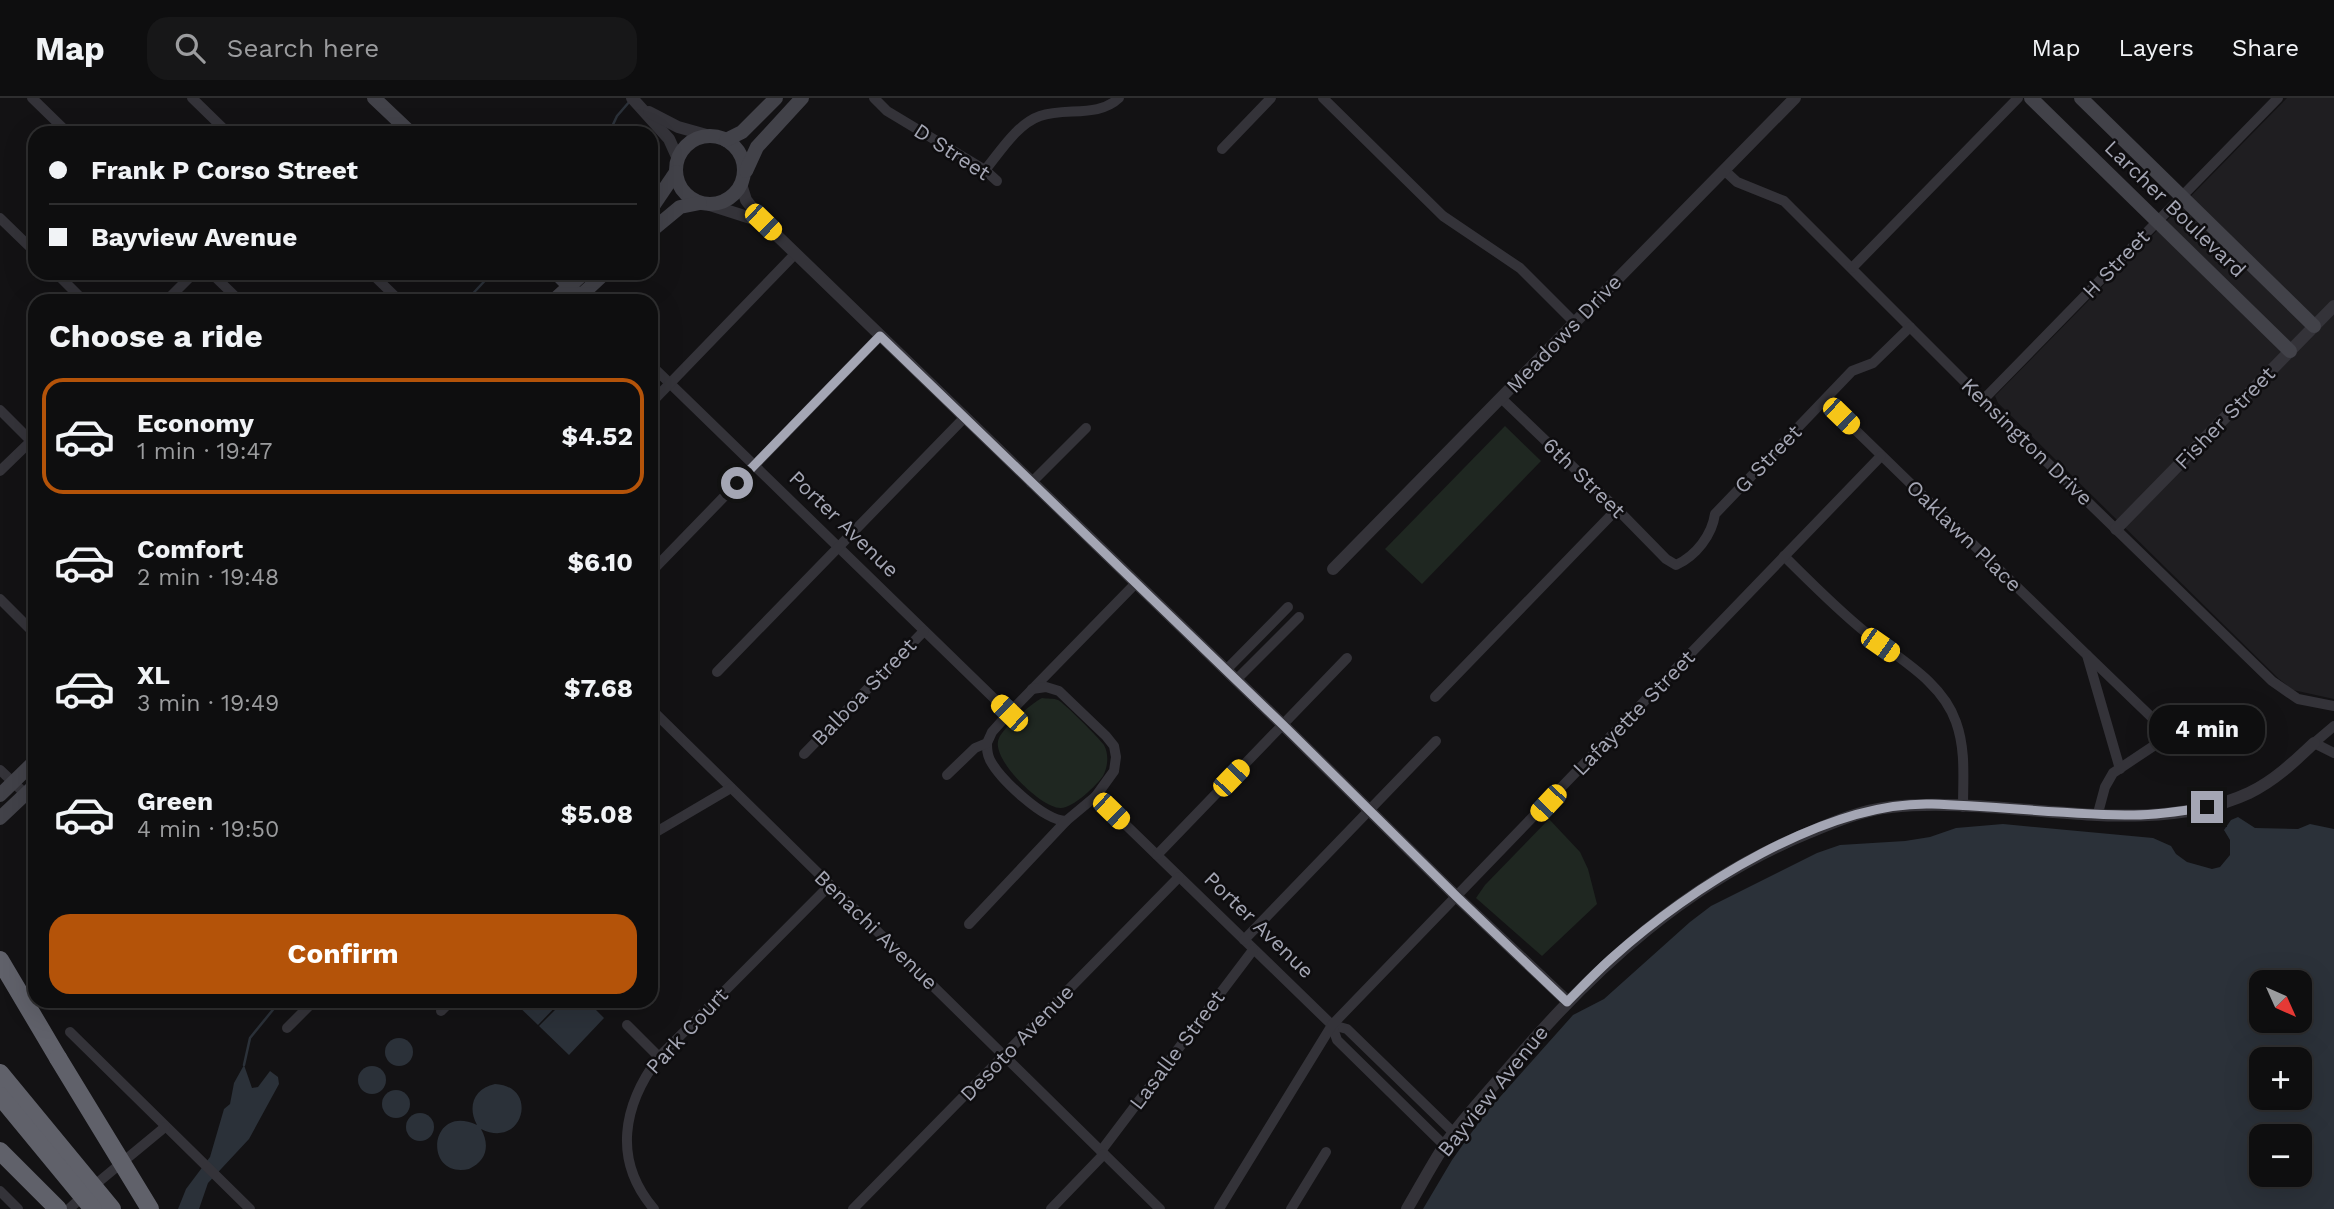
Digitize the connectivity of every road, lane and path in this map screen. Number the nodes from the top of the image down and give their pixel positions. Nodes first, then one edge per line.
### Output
1 (32, 98) edge
2 (192, 98) edge
3 (374, 98) edge
4 (776, 98) edge
5 (802, 98) edge
6 (874, 98) edge
7 (1119, 98) edge
8 (1271, 98) edge
9 (1323, 98) edge
10 (1795, 98) edge
11 (2018, 98) edge
12 (2031, 98) edge
13 (2081, 98) edge
14 (2278, 98) edge
15 (638, 104) edge
16 (61, 126) edge
17 (221, 126) edge
18 (404, 126) edge
19 (657, 126) edge
20 (658, 127) edge
21 (710, 136) junction
22 (726, 140) junction
23 (1222, 149) dead end
24 (677, 165) junction
25 (985, 170) junction
26 (1724, 170) junction
27 (742, 181) junction
28 (997, 181) dead end
29 (658, 197) edge
30 (2182, 197) junction
31 (705, 204) junction
32 (0, 218) edge
33 (2157, 221) junction
34 (763, 222) junction
35 (658, 225) edge
36 (28, 245) edge
37 (795, 254) junction
38 (1852, 268) junction
39 (63, 280) edge
40 (187, 280) edge
41 (218, 280) edge
42 (378, 280) edge
43 (562, 280) edge
44 (596, 280) edge
45 (77, 294) edge
46 (173, 294) edge
47 (233, 294) edge
48 (393, 294) edge
49 (575, 294) edge
50 (579, 294) edge
51 (2334, 306) edge
52 (1575, 323) junction
53 (2314, 326) junction
54 (1910, 327) junction
55 (880, 336) junction
56 (2290, 351) junction
57 (658, 372) edge
58 (670, 383) junction
59 (658, 395) edge
60 (1501, 398) junction
61 (1983, 400) junction
62 (0, 411) edge
63 (1841, 416) dead end
64 (965, 417) junction
65 (1086, 428) dead end
66 (28, 438) edge
67 (28, 447) edge
68 (1881, 456) junction
69 (754, 466) junction
70 (0, 471) edge
71 (1031, 483) junction
72 (1617, 509) junction
73 (2116, 529) junction
74 (838, 547) junction
75 (1784, 556) junction
76 (1666, 559) joint
77 (658, 565) edge
78 (1333, 569) dead end
79 (1136, 583) junction
80 (0, 600) edge
81 (1289, 607) dead end
82 (1299, 617) dead end
83 (28, 627) edge
84 (923, 631) junction
85 (2087, 655) junction
86 (1347, 658) dead end
87 (717, 672) dead end
88 (1231, 675) junction
89 (1032, 689) junction
90 (1435, 697) dead end
91 (2334, 706) edge
92 (1009, 713) junction
93 (658, 716) edge
94 (1283, 725) junction
95 (2334, 726) edge
96 (1436, 741) dead end
97 (987, 743) junction
98 (2314, 743) junction
99 (2334, 753) edge
100 (804, 754) dead end
101 (28, 768) edge
102 (2120, 769) junction
103 (0, 770) edge
104 (947, 775) dead end
105 (13, 782) junction
106 (731, 788) junction
107 (28, 791) edge
108 (0, 794) edge
109 (1096, 796) junction
110 (28, 797) edge
111 (1963, 807) junction
112 (1370, 811) junction
113 (2098, 813) junction
114 (0, 818) edge
115 (1066, 821) junction
116 (658, 831) edge
117 (1157, 855) junction
118 (1180, 877) junction
119 (830, 885) junction
120 (1457, 897) junction
121 (970, 924) dead end
122 (1244, 940) junction
123 (1253, 950) junction
124 (0, 960) edge
125 (1567, 1002) junction
126 (28, 1007) edge
127 (28, 1008) edge
128 (307, 1008) edge
129 (445, 1008) edge
130 (442, 1011) dead end
131 (627, 1025) dead end
132 (1332, 1025) junction
133 (287, 1028) dead end
134 (70, 1032) dead end
135 (1005, 1056) junction
136 (659, 1057) junction
137 (0, 1073) edge
138 (0, 1096) edge
139 (165, 1127) junction
140 (1454, 1133) junction
141 (1445, 1146) junction
142 (0, 1151) edge
143 (1103, 1152) junction
144 (1326, 1152) dead end
145 (0, 1191) edge
146 (18, 1209) edge
147 (58, 1209) edge
148 (69, 1209) edge
149 (93, 1209) edge
150 (112, 1209) edge
151 (150, 1209) edge
152 (250, 1209) edge
153 (654, 1209) edge
154 (853, 1209) edge
155 (1051, 1209) edge
156 (1160, 1209) edge
157 (1219, 1209) edge
158 (1290, 1209) edge
159 (1407, 1209) edge

1 - 16 street
2 - 17 street
3 - 18 main road
4 - 22 main road
5 - 27 main road
6 - 25 street, D Street
7 - 25 street
8 - 23 street
9 - 52 street
10 - 26 street, Meadows Drive
11 - 38 street
12 - 33 main road, Larcher Boulevard
13 - 30 main road, Larcher Boulevard
14 - 30 street, H Street
15 - 19 street
15 - 21 street
20 - 24 street
21 - 22 main road
21 - 24 main road
22 - 27 main road
24 - 29 main road
24 - 31 main road
25 - 28 street, D Street
26 - 38 street, Kensington Drive
26 - 52 street, Meadows Drive
27 - 31 main road
27 - 34 street
30 - 33 street, H Street
30 - 53 main road, Larcher Boulevard
31 - 34 street
31 - 35 main road
32 - 36 street
33 - 56 main road, Larcher Boulevard
33 - 61 street, H Street
34 - 37 street
37 - 55 street
37 - 58 street
38 - 54 street, Kensington Drive
39 - 45 street
40 - 46 street
41 - 47 street
42 - 48 street
43 - 49 main road
44 - 50 main road
51 - 53 street, Fisher Street
52 - 60 street, Meadows Drive
53 - 56 street, Fisher Street
54 - 61 street, Kensington Drive
54 - 76 street, G Street
55 - 64 street
55 - 69 street
56 - 73 street, Fisher Street
57 - 58 street, Porter Avenue
58 - 59 street
58 - 69 street, Porter Avenue
60 - 72 street, 6th Street
60 - 78 street, Meadows Drive
61 - 73 street, Kensington Drive
62 - 66 street
63 - 68 street, Oaklawn Place
64 - 71 street
64 - 74 street
65 - 71 street
67 - 70 street
68 - 75 street, Lafayette Street
68 - 85 street, Oaklawn Place
69 - 74 street, Porter Avenue
69 - 77 street
71 - 79 street
72 - 76 street, 6th Street
72 - 90 street
73 - 91 street, Kensington Drive
74 - 84 street, Porter Avenue
74 - 87 street
75 - 111 street
75 - 120 street, Lafayette Street
79 - 88 street
79 - 89 street
80 - 83 street
81 - 88 street
82 - 88 street
84 - 92 street, Porter Avenue
84 - 100 street, Balboa Street
85 - 102 street, Oaklawn Place
85 - 102 street, Oaklawn Place
86 - 94 street
88 - 94 street
89 - 92 street
89 - 109 street
92 - 97 street
93 - 106 street, Benachi Avenue
94 - 112 street
94 - 117 street
95 - 98 street
96 - 112 street
97 - 104 street
97 - 115 street
98 - 99 street
98 - 113 street, Bayview Avenue
101 - 105 main road
102 - 113 street, Oaklawn Place
103 - 105 street
105 - 107 street
105 - 108 main road
106 - 116 street
106 - 119 street, Benachi Avenue
109 - 115 street
109 - 117 street, Porter Avenue
110 - 114 main road
111 - 113 street, Bayview Avenue
111 - 125 street, Bayview Avenue
112 - 120 street
112 - 122 street
115 - 121 street
117 - 118 street, Porter Avenue
118 - 122 street, Porter Avenue
118 - 135 street, Desoto Avenue
119 - 135 street, Benachi Avenue
119 - 136 street, Park Court
120 - 125 street
120 - 132 street, Lafayette Street
122 - 123 street, Porter Avenue
123 - 132 street, Porter Avenue
123 - 143 street, Lasalle Street
124 - 126 highway, bridge
125 - 140 street, Bayview Avenue
127 - 151 highway, bridge
128 - 133 street
129 - 130 street
131 - 136 street
132 - 140 street, Porter Avenue
132 - 141 street, Porter Avenue
132 - 157 street, Lafayette Street
134 - 139 street
135 - 143 street, Benachi Avenue
135 - 154 street, Desoto Avenue
136 - 153 street, Park Court
137 - 150 highway, bridge
138 - 149 highway, bridge
139 - 148 street
139 - 152 street
140 - 141 street, Bayview Avenue
141 - 159 street, Bayview Avenue
142 - 147 highway
143 - 155 street, Lasalle Street
143 - 156 street, Benachi Avenue
144 - 158 street
145 - 146 street

